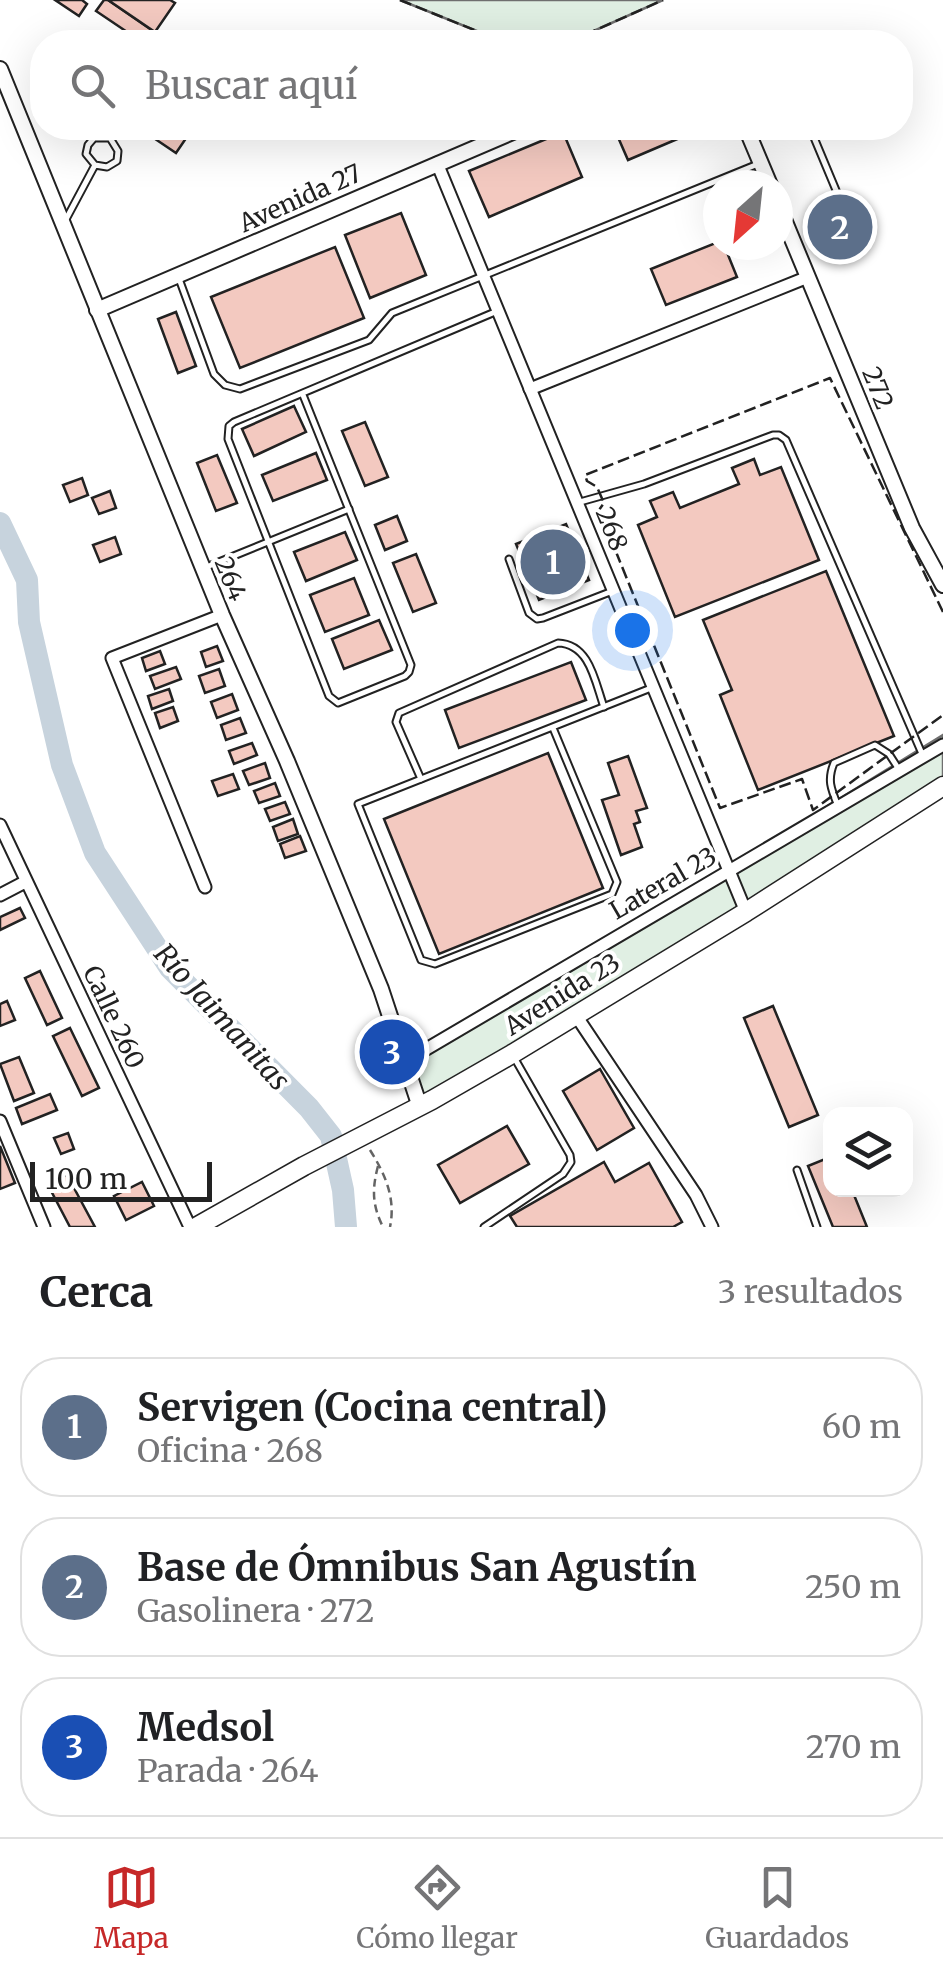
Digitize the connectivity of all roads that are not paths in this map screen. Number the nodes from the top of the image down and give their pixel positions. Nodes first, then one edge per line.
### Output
1 (0, 69) edge
2 (92, 140) edge
3 (111, 140) edge
4 (492, 140) edge
5 (751, 140) edge
6 (815, 140) edge
7 (437, 162) junction
8 (760, 163) junction
9 (96, 165) junction
10 (763, 170) edge
11 (838, 195) dead end
12 (63, 226) junction
13 (793, 241) edge
14 (178, 276) junction
15 (484, 276) junction
16 (808, 277) junction
17 (96, 310) junction
18 (498, 311) junction
19 (530, 388) junction
20 (303, 395) junction
21 (577, 502) junction
22 (349, 509) junction
23 (269, 542) junction
24 (508, 558) dead end
25 (203, 569) junction
26 (943, 585) edge
27 (614, 590) junction
28 (222, 615) junction
29 (653, 687) junction
30 (604, 707) junction
31 (553, 728) junction
32 (943, 744) edge
33 (923, 756) junction
34 (900, 770) junction
35 (421, 779) junction
36 (943, 786) edge
37 (838, 806) junction
38 (0, 825) edge
39 (729, 870) junction
40 (26, 882) junction
41 (205, 887) dead end
42 (0, 895) edge
43 (746, 912) junction
44 (576, 1014) junction
45 (512, 1054) junction
46 (406, 1061) junction
47 (420, 1107) junction
48 (0, 1121) edge
49 (797, 1170) dead end
50 (44, 1227) edge
51 (193, 1227) edge
52 (484, 1227) edge
53 (712, 1227) edge
54 (817, 1227) edge

1 - 12 street, 264
2 - 9 lane
3 - 9 lane
4 - 7 street, Avenida 27
5 - 8 street
6 - 11 lane
7 - 14 street, Avenida 27
7 - 15 street, 268
8 - 10 street
8 - 15 lane
9 - 12 lane
12 - 17 street, 264
13 - 16 street, 272
14 - 15 lane
14 - 17 street, Avenida 27
15 - 18 street, 268
16 - 19 street
16 - 26 street, 272
17 - 25 street, 264
18 - 19 street, 268
18 - 20 lane
19 - 21 street, 268
20 - 22 lane
20 - 23 lane
21 - 27 street, 268
21 - 33 lane
22 - 23 lane
22 - 23 lane
23 - 25 lane
24 - 27 lane
25 - 28 street, 264
27 - 29 street, 268
28 - 41 street
28 - 46 street, 264
29 - 30 lane
29 - 39 street, 268
30 - 31 lane
30 - 35 lane
31 - 35 lane
31 - 35 lane
32 - 33 street, Lateral 23
33 - 34 street, Lateral 23
34 - 37 street, Lateral 23
34 - 37 lane
36 - 43 main road, Avenida 23
37 - 39 street, Lateral 23
38 - 40 street, Calle 260
39 - 43 street, 268
39 - 46 street, Lateral 23
40 - 42 street
40 - 51 street, Calle 260
43 - 44 main road, Avenida 23
44 - 45 main road, Avenida 23
44 - 53 street
45 - 47 main road, Avenida 23
45 - 52 lane
46 - 47 street, 264
47 - 51 main road, Avenida 23
48 - 50 street
49 - 54 lane

